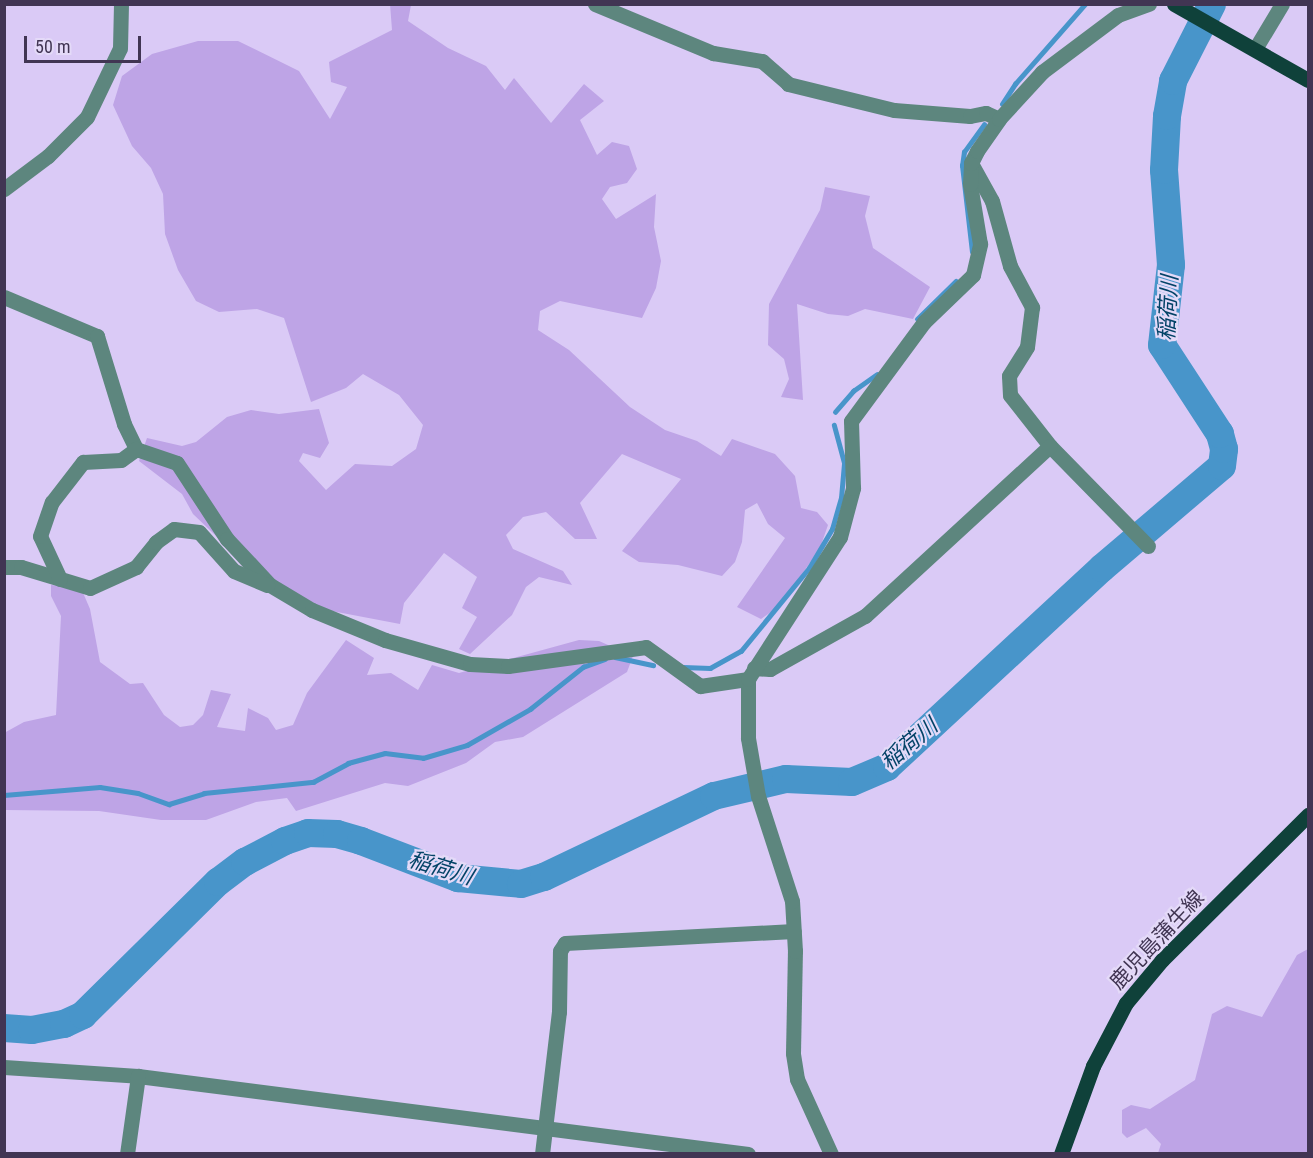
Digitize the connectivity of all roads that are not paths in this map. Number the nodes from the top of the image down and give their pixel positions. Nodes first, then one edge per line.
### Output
1 (121, 4) edge
2 (595, 4) edge
3 (1149, 4) edge
4 (1174, 4) edge
5 (1282, 4) edge
6 (1255, 49) junction
7 (1308, 80) edge
8 (999, 119) junction
9 (971, 163) junction
10 (4, 189) edge
11 (4, 297) edge
12 (1050, 446) junction
13 (136, 449) junction
14 (1148, 546) dead end
15 (4, 567) edge
16 (60, 579) junction
17 (273, 587) junction
18 (751, 674) junction
19 (1308, 815) edge
20 (794, 931) junction
21 (4, 1067) edge
22 (138, 1076) junction
23 (545, 1130) junction
24 (127, 1154) edge
25 (542, 1154) edge
26 (748, 1154) edge
27 (831, 1154) edge
28 (1061, 1154) edge

1 - 10 street
2 - 8 street
3 - 8 street
4 - 6 main road
5 - 6 street
6 - 7 main road
8 - 9 street
9 - 12 street
9 - 18 street
11 - 13 street
12 - 14 street
12 - 18 street
13 - 16 street
13 - 17 street
15 - 16 street
16 - 17 street
17 - 18 street
18 - 20 street
19 - 28 main road, 鹿児島蒲生線
20 - 23 street
20 - 27 street
21 - 22 street
22 - 23 street
22 - 24 street
23 - 25 street
23 - 26 street

